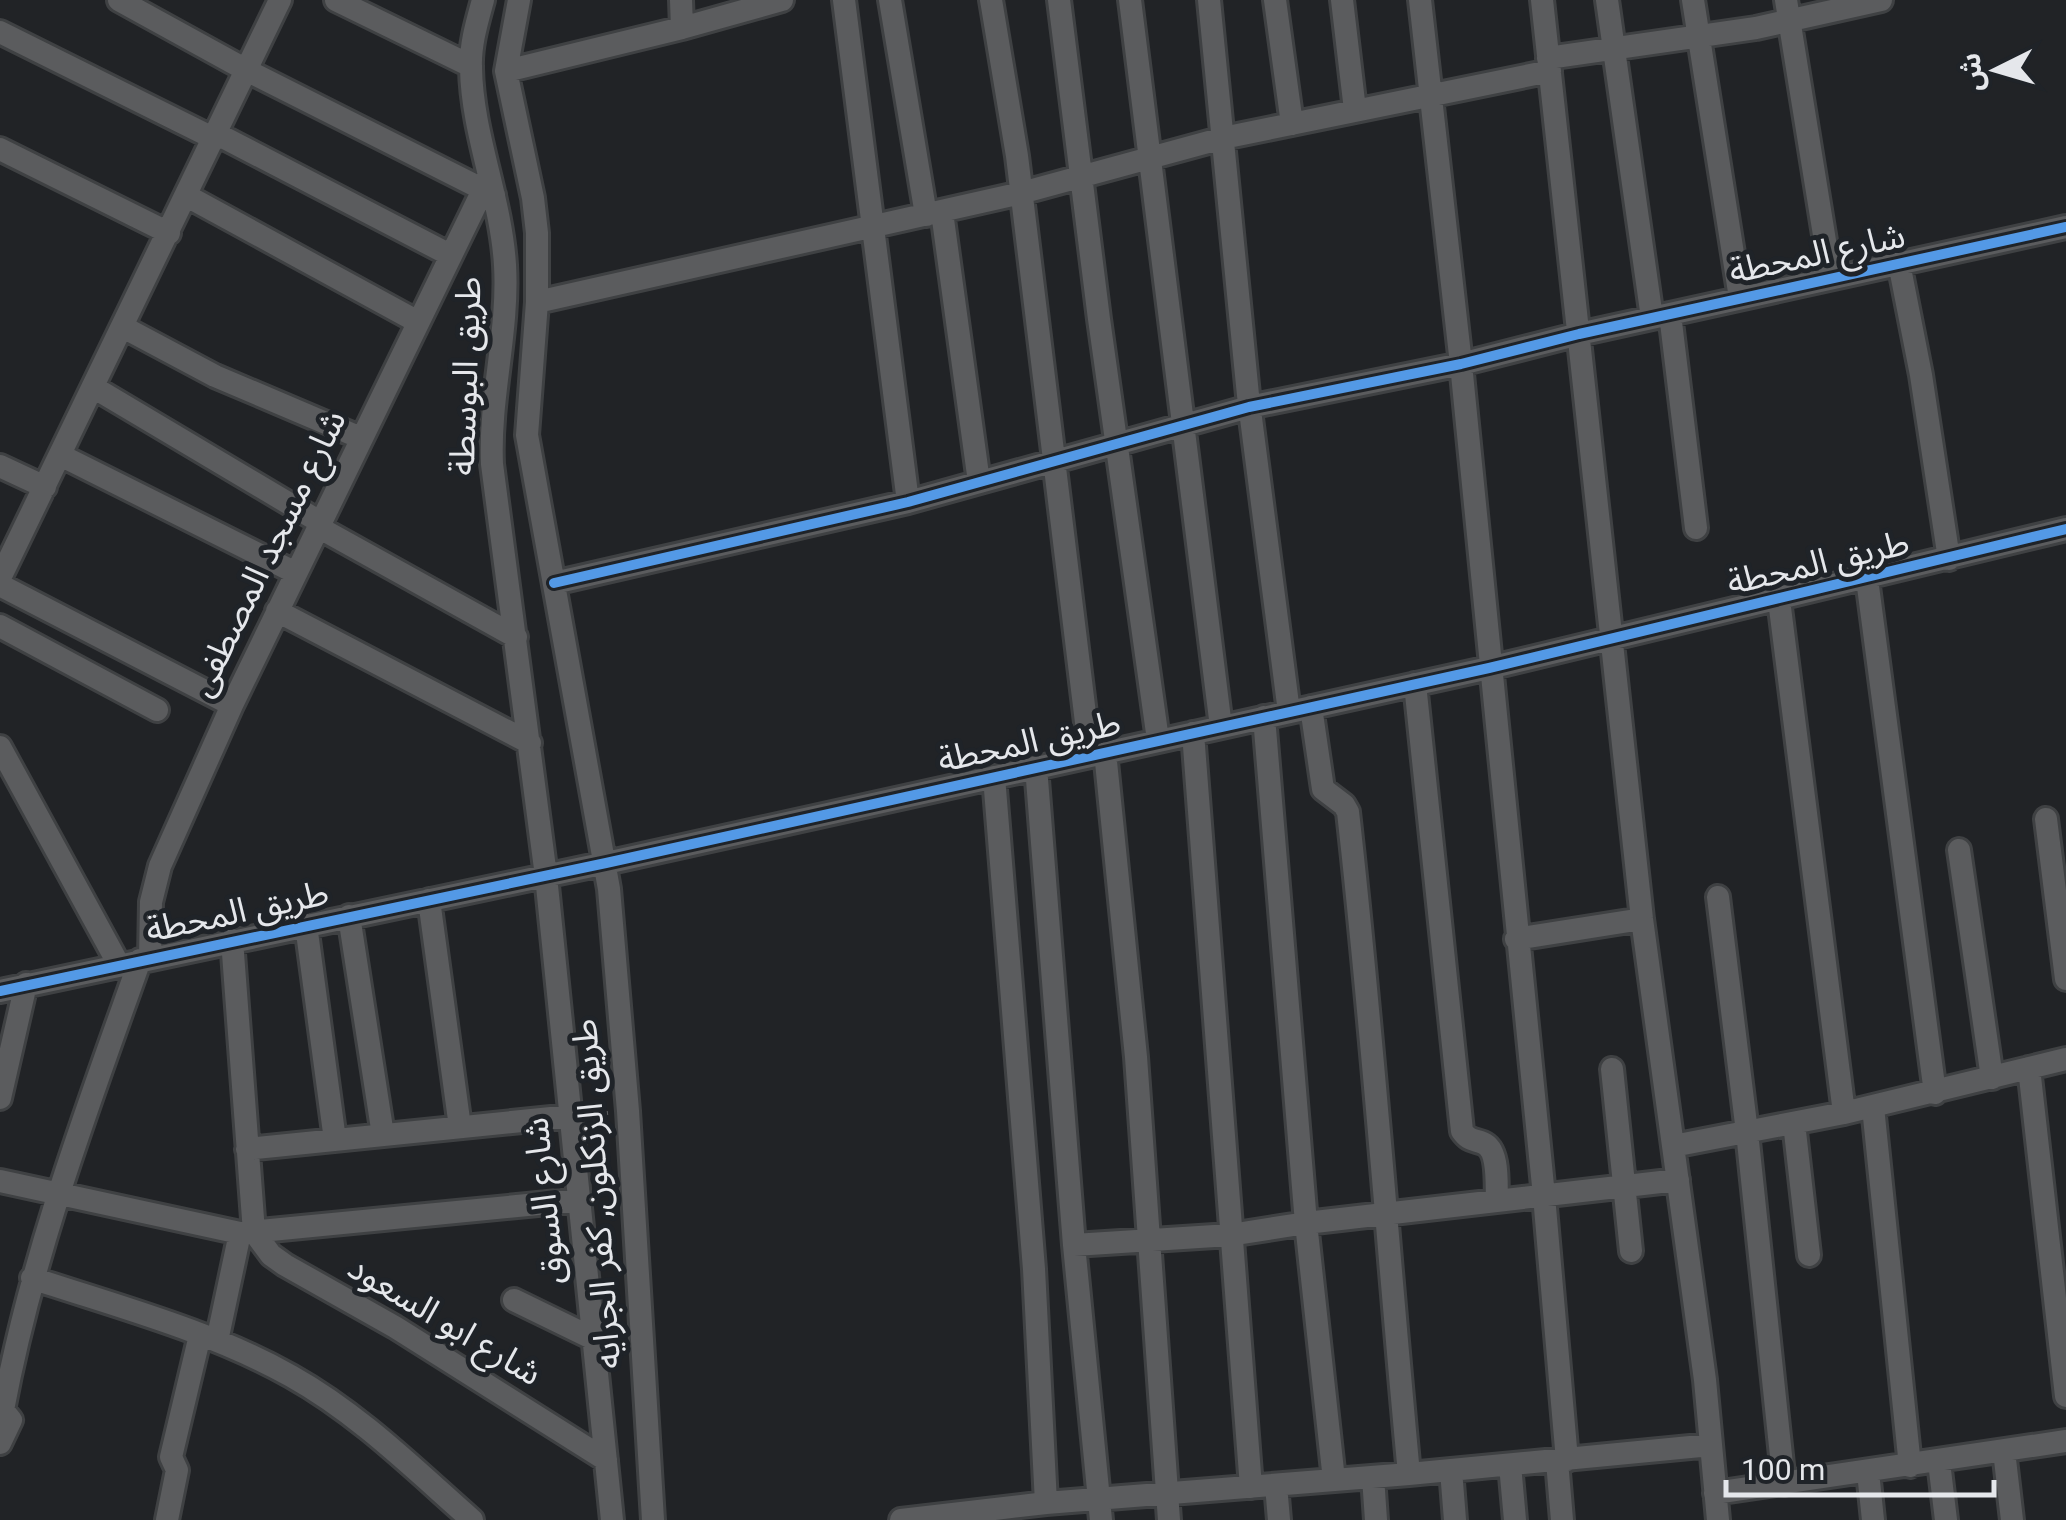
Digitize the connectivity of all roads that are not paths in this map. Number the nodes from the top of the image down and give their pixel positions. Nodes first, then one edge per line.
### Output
1 (280, 0) edge
2 (336, 0) edge
3 (483, 0) edge
4 (520, 0) edge
5 (680, 0) edge
6 (782, 0) edge
7 (844, 0) edge
8 (890, 0) edge
9 (992, 0) edge
10 (1059, 0) edge
11 (1130, 0) edge
12 (1209, 0) edge
13 (1275, 0) edge
14 (1342, 0) edge
15 (1420, 0) edge
16 (1542, 0) edge
17 (1607, 0) edge
18 (1693, 0) edge
19 (1880, 0) edge
20 (131, 3) edge
21 (1788, 10) edge
22 (682, 28) junction
23 (0, 32) edge
24 (1699, 36) junction
25 (1612, 48) junction
26 (1549, 64) junction
27 (470, 66) junction
28 (506, 71) junction
29 (248, 72) junction
30 (1432, 94) junction
31 (1356, 110) junction
32 (1292, 124) junction
33 (216, 136) junction
34 (1223, 138) junction
35 (0, 149) edge
36 (1150, 158) junction
37 (1081, 178) junction
38 (489, 193) junction
39 (1022, 193) junction
40 (187, 196) junction
41 (934, 214) junction
42 (2066, 226) edge
43 (872, 228) junction
44 (168, 233) junction
45 (450, 255) junction
46 (1899, 263) junction
47 (1831, 278) junction
48 (1740, 298) junction
49 (537, 302) junction
50 (1661, 316) junction
51 (418, 322) junction
52 (123, 327) junction
53 (1579, 334) junction
54 (1460, 364) junction
55 (93, 388) junction
56 (1250, 407) junction
57 (1183, 428) junction
58 (361, 438) junction
59 (1116, 444) junction
60 (60, 455) junction
61 (1054, 464) junction
62 (0, 466) edge
63 (979, 482) junction
64 (45, 487) junction
65 (908, 502) junction
66 (319, 525) junction
67 (1696, 528) dead end
68 (2066, 530) edge
69 (1950, 560) junction
70 (296, 573) junction
71 (1867, 579) junction
72 (0, 582) edge
73 (554, 583) junction
74 (1779, 600) junction
75 (277, 611) junction
76 (0, 626) edge
77 (516, 637) junction
78 (1612, 639) junction
79 (1490, 668) junction
80 (1414, 684) junction
81 (232, 705) junction
82 (1300, 709) junction
83 (156, 710) dead end
84 (1264, 717) junction
85 (1221, 726) junction
86 (1193, 733) junction
87 (1158, 740) junction
88 (530, 743) junction
89 (0, 747) edge
90 (1098, 754) junction
91 (1036, 767) junction
92 (994, 776) junction
93 (2046, 818) dead end
94 (1959, 850) dead end
95 (576, 870) junction
96 (1718, 897) dead end
97 (429, 900) junction
98 (349, 916) junction
99 (1642, 920) junction
100 (306, 925) junction
101 (1516, 938) junction
102 (232, 940) junction
103 (136, 961) junction
104 (2066, 980) edge
105 (26, 984) junction
106 (0, 990) edge
107 (2066, 1059) edge
108 (2029, 1068) junction
109 (1612, 1069) dead end
110 (1992, 1078) junction
111 (1935, 1093) junction
112 (0, 1098) edge
113 (1873, 1107) junction
114 (1844, 1113) junction
115 (571, 1116) junction
116 (1794, 1123) junction
117 (460, 1126) junction
118 (1747, 1132) junction
119 (383, 1135) junction
120 (335, 1140) junction
121 (1673, 1146) junction
122 (248, 1150) junction
123 (1678, 1180) junction
124 (0, 1181) edge
125 (1624, 1186) junction
126 (57, 1194) junction
127 (1544, 1196) junction
128 (579, 1200) junction
129 (1497, 1201) junction
130 (1384, 1214) junction
131 (1306, 1223) junction
132 (247, 1233) junction
133 (1230, 1234) junction
134 (1148, 1240) junction
135 (1631, 1250) dead end
136 (1075, 1255) junction
137 (1808, 1255) dead end
138 (1034, 1269) junction
139 (32, 1278) junction
140 (514, 1300) dead end
141 (9, 1321) edge
142 (208, 1338) junction
143 (594, 1339) junction
144 (2066, 1396) edge
145 (1, 1410) edge
146 (2066, 1442) edge
147 (0, 1443) edge
148 (1710, 1445) junction
149 (2004, 1451) junction
150 (606, 1460) junction
151 (1562, 1460) junction
152 (1939, 1462) junction
153 (1510, 1465) junction
154 (1910, 1466) junction
155 (1451, 1470) junction
156 (1868, 1472) junction
157 (1409, 1474) junction
158 (1373, 1477) junction
159 (1334, 1480) junction
160 (1784, 1484) junction
161 (1276, 1485) junction
162 (1251, 1487) junction
163 (1167, 1493) junction
164 (1715, 1493) junction
165 (1046, 1502) junction
166 (1099, 1509) edge
167 (1001, 1514) edge
168 (167, 1520) edge
169 (472, 1520) edge
170 (612, 1520) edge
171 (652, 1520) edge
172 (901, 1520) edge
173 (1169, 1520) edge
174 (1279, 1520) edge
175 (1376, 1520) edge
176 (1456, 1520) edge
177 (1515, 1520) edge
178 (1562, 1520) edge
179 (1718, 1520) edge
180 (1873, 1520) edge
181 (1946, 1520) edge
182 (2012, 1520) edge

1 - 29 street
2 - 27 street
3 - 27 street, طريق البوسطة
4 - 28 street, طريق البوسطة
5 - 22 street
6 - 22 street
7 - 43 street
8 - 41 street
9 - 39 street
10 - 37 street
11 - 36 street
12 - 34 street
13 - 32 street
14 - 31 street
15 - 30 street
16 - 26 street
17 - 25 street
18 - 24 street
19 - 21 street
20 - 29 street
21 - 24 street
21 - 47 street
22 - 28 street
23 - 33 street
24 - 25 street
24 - 48 street
25 - 26 street
25 - 50 street
26 - 30 street
26 - 53 street
27 - 38 street, طريق البوسطة
28 - 49 street, طريق البوسطة
29 - 33 street
29 - 38 street
30 - 31 street
30 - 54 street
31 - 32 street
32 - 34 street
33 - 40 street
33 - 45 street
34 - 36 street
34 - 56 street
35 - 44 street
36 - 37 street
36 - 57 street
37 - 39 street
37 - 59 street
38 - 45 street, شارع مسجد المصطفى
38 - 77 street, طريق البوسطة
39 - 41 street
39 - 61 street
40 - 44 street
40 - 51 street
41 - 43 street
41 - 63 street
42 - 46 street, شارع المحطة
43 - 49 street
43 - 65 street
44 - 52 street
45 - 51 street, شارع مسجد المصطفى
46 - 47 street, شارع المحطة
46 - 69 street
47 - 48 street, شارع المحطة
48 - 50 street, شارع المحطة
49 - 73 street, طريق البوسطة
50 - 53 street, شارع المحطة
50 - 67 street
51 - 58 street, شارع مسجد المصطفى
52 - 55 street
52 - 58 street
53 - 54 street, شارع المحطة
53 - 78 street
54 - 56 street, شارع المحطة
54 - 79 street
55 - 60 street
55 - 66 street
56 - 57 street, شارع المحطة
56 - 82 street
57 - 59 street, شارع المحطة
57 - 85 street
58 - 66 street, شارع مسجد المصطفى
59 - 61 street, شارع المحطة
59 - 87 street
60 - 64 street
60 - 70 street
61 - 63 street, شارع المحطة
61 - 90 street
62 - 64 street
63 - 65 street, شارع المحطة
64 - 72 street
65 - 73 street, شارع المحطة
66 - 70 street, شارع مسجد المصطفى
66 - 77 street
68 - 69 street, طريق المحطة
69 - 71 street, طريق المحطة
70 - 75 street, شارع مسجد المصطفى
71 - 74 street, طريق المحطة
71 - 111 street
72 - 81 street
73 - 95 street, طريق البوسطة
74 - 78 street, طريق المحطة
74 - 114 street
75 - 81 street, شارع مسجد المصطفى
75 - 88 street
76 - 83 street
77 - 88 street, طريق البوسطة
78 - 79 street, طريق المحطة
78 - 99 street
79 - 80 street, طريق المحطة
79 - 101 street
80 - 82 street, طريق المحطة
80 - 129 street
81 - 103 street, شارع مسجد المصطفى
82 - 84 street, طريق المحطة
82 - 130 street
84 - 85 street, طريق المحطة
84 - 131 street
85 - 86 street, طريق المحطة
86 - 87 street, طريق المحطة
86 - 133 street
87 - 90 street, طريق المحطة
88 - 95 street, طريق البوسطة
89 - 103 street
90 - 91 street, طريق المحطة
90 - 134 street
91 - 92 street, طريق المحطة
91 - 136 street
92 - 95 street, طريق المحطة
92 - 138 street
93 - 104 street
94 - 110 street
95 - 97 street, طريق المحطة
95 - 115 street, شارع السوق
95 - 171 street, طريق الزنكلون, كفر الجرايه
96 - 118 street
97 - 98 street, طريق المحطة
97 - 117 street
98 - 100 street, طريق المحطة
98 - 119 street
99 - 101 street
99 - 121 street
100 - 102 street, طريق المحطة
100 - 120 street
101 - 127 street
102 - 103 street, طريق المحطة
102 - 122 street
103 - 105 street, طريق المحطة
103 - 126 street, شارع مسجد المصطفى
105 - 106 street, طريق المحطة
105 - 112 street
107 - 108 street
108 - 110 street
108 - 144 street
109 - 125 street
110 - 111 street
111 - 113 street
113 - 114 street
113 - 154 street
114 - 116 street
115 - 117 street
115 - 128 street, شارع السوق
116 - 118 street
116 - 137 street
117 - 119 street
118 - 121 street
118 - 160 street
119 - 120 street
120 - 122 street
121 - 123 street
122 - 132 street
123 - 125 street
123 - 148 street
124 - 126 street
125 - 127 street
125 - 135 street
126 - 132 street
126 - 139 street, شارع مسجد المصطفى
127 - 129 street
127 - 151 street
128 - 132 street
128 - 143 street, شارع السوق
129 - 130 street
130 - 131 street
130 - 157 street
131 - 133 street
131 - 159 street
132 - 142 street
132 - 150 street, شارع ابو السعود
133 - 134 street
133 - 162 street
134 - 136 street
134 - 163 street
136 - 138 street
136 - 166 street
138 - 165 street
139 - 141 street, شارع مسجد المصطفى
139 - 142 street
140 - 143 street
141 - 145 street, شارع مسجد المصطفى
142 - 168 street
142 - 169 street
143 - 150 street, شارع السوق
145 - 147 street, شارع مسجد المصطفى
146 - 149 street
148 - 151 street
148 - 164 street
149 - 152 street
149 - 182 street
150 - 170 street, شارع السوق
151 - 153 street
151 - 178 street
152 - 154 street
152 - 181 street
153 - 155 street
153 - 177 street
154 - 156 street
155 - 157 street
155 - 176 street
156 - 160 street
156 - 180 street
157 - 158 street
158 - 159 street
158 - 175 street
159 - 161 street
160 - 164 street
161 - 162 street
161 - 174 street
162 - 163 street
163 - 166 street
163 - 173 street
164 - 179 street
165 - 166 street
165 - 167 street
167 - 172 street

